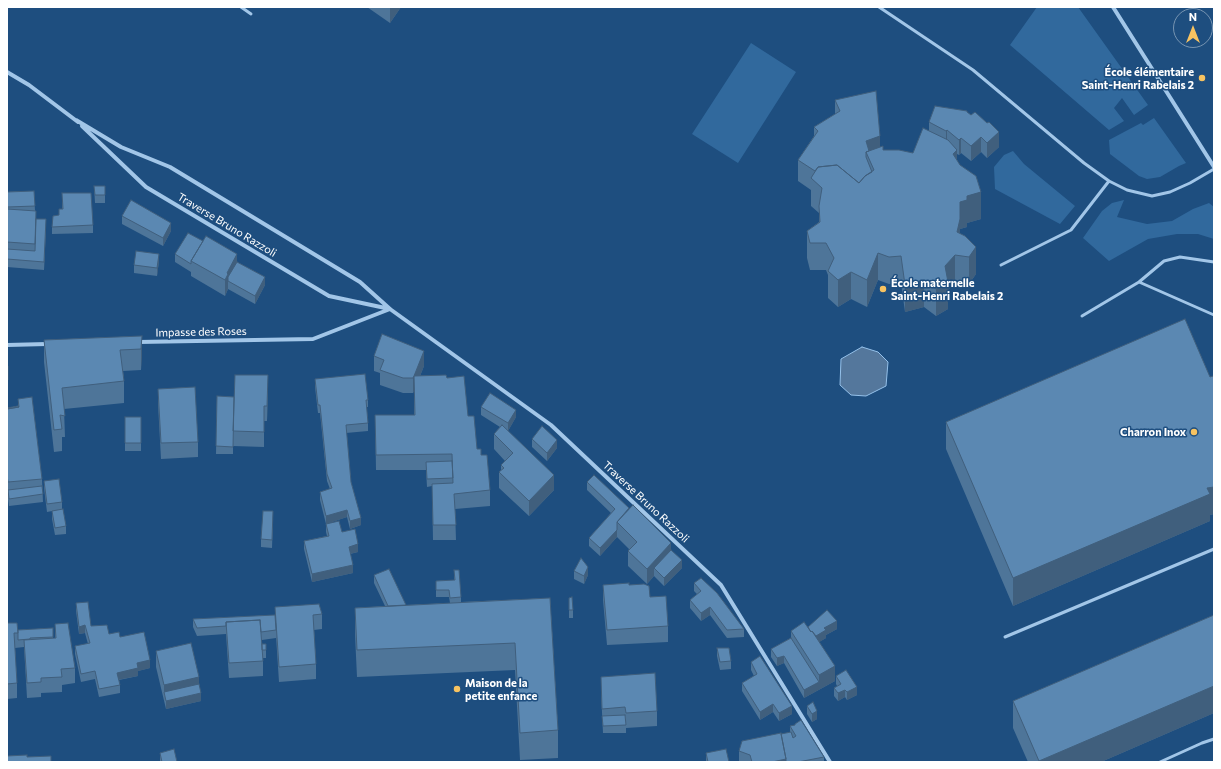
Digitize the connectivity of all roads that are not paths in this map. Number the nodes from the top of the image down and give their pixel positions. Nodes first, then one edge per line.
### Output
1 (241, 7) edge
2 (879, 7) edge
3 (1113, 7) edge
4 (251, 14) dead end
5 (7, 72) edge
6 (76, 120) junction
7 (1214, 168) edge
8 (1109, 181) junction
9 (1214, 262) edge
10 (1002, 265) dead end
11 (1139, 282) junction
12 (390, 309) junction
13 (1214, 315) edge
14 (1082, 316) dead end
15 (135, 342) edge
16 (52, 344) edge
17 (7, 345) edge
18 (1214, 549) edge
19 (1005, 637) dead end
20 (1214, 739) edge
21 (830, 762) edge
22 (1160, 762) edge

1 - 4 lane
2 - 8 lane
3 - 7 street
5 - 6 street, Traverse Bruno Razzoli
6 - 12 street, Traverse Bruno Razzoli
6 - 12 street, Traverse Bruno Razzoli
7 - 8 lane
8 - 10 lane
9 - 11 lane
11 - 13 lane
11 - 14 lane
12 - 15 street, Impasse des Roses
12 - 21 street, Traverse Bruno Razzoli
16 - 17 street
18 - 19 lane
20 - 22 lane

